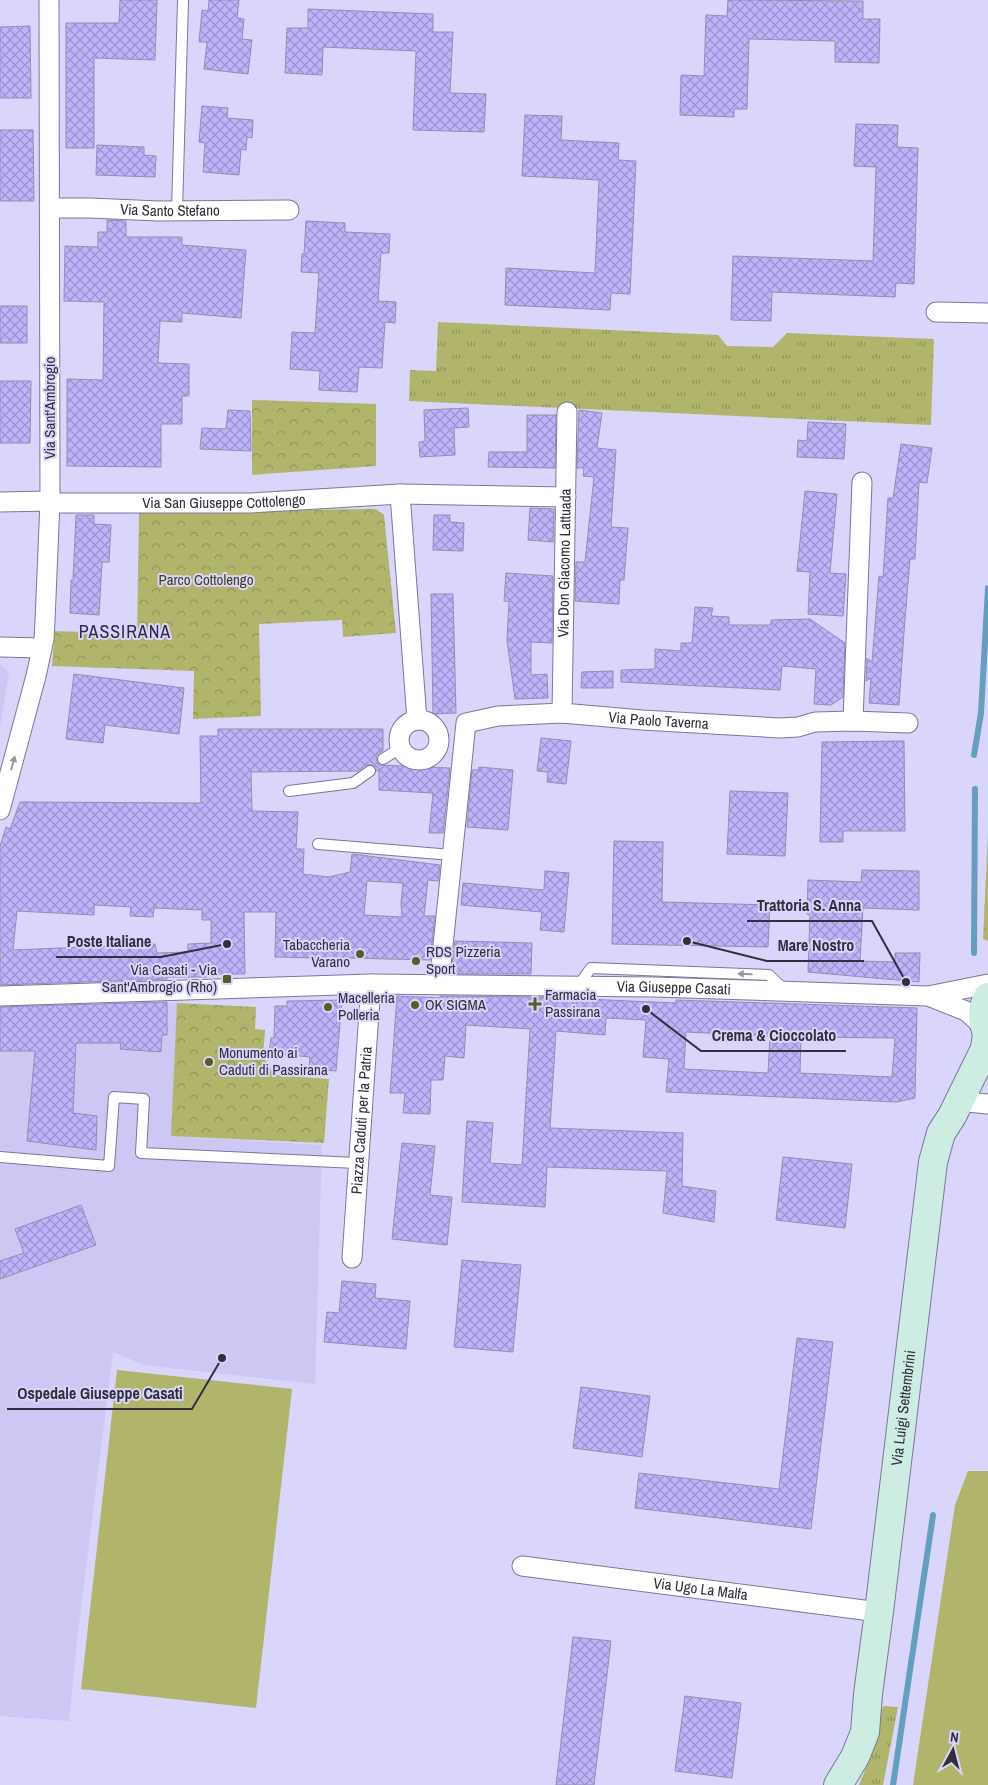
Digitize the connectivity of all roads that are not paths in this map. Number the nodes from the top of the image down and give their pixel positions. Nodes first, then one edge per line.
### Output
1 (49, 0) edge
2 (183, 0) edge
3 (50, 208) junction
4 (289, 210) dead end
5 (177, 211) junction
6 (936, 312) dead end
7 (988, 313) edge
8 (568, 412) dead end
9 (862, 482) dead end
10 (400, 494) junction
11 (566, 497) junction
12 (0, 502) edge
13 (50, 502) junction
14 (0, 648) edge
15 (42, 648) junction
16 (562, 713) junction
17 (417, 720) junction
18 (853, 721) junction
19 (466, 723) junction
20 (908, 723) dead end
21 (436, 743) junction
22 (403, 751) junction
23 (383, 759) dead end
24 (370, 771) dead end
25 (460, 772) junction
26 (289, 791) dead end
27 (0, 810) edge
28 (318, 844) dead end
29 (452, 855) junction
30 (371, 984) junction
31 (439, 984) junction
32 (988, 984) edge
33 (0, 996) edge
34 (928, 996) junction
35 (988, 997) edge
36 (987, 1032) edge
37 (988, 1084) edge
38 (969, 1107) edge
39 (0, 1158) edge
40 (357, 1163) junction
41 (352, 1258) dead end
42 (522, 1566) dead end
43 (879, 1612) junction
44 (868, 1705) junction
45 (819, 1785) edge
46 (838, 1785) edge

1 - 3 street, Via Sant'Ambrogio
2 - 5 lane
3 - 5 street, Via Santo Stefano
3 - 13 street, Via Sant'Ambrogio
4 - 5 street, Via Santo Stefano
6 - 7 street
8 - 11 street, Via Don Giacomo Lattuada
9 - 18 street
10 - 11 street, Via San Giuseppe Cottolengo
10 - 13 street, Via San Giuseppe Cottolengo
10 - 17 street
11 - 16 street, Via Don Giacomo Lattuada
12 - 13 street, Via San Giuseppe Cottolengo
13 - 15 street, Via Sant'Ambrogio
14 - 15 street
27 -> 15 street, Via Sant'Ambrogio
16 - 18 street, Via Paolo Taverna
16 - 19 street, Via Paolo Taverna
17 - 21 street
17 - 22 street
18 - 20 street, Via Paolo Taverna
19 - 21 street, Via Paolo Taverna
19 - 25 street
21 - 22 street
21 - 25 street
22 - 23 lane
24 - 26 lane
25 - 29 street
28 - 29 lane
29 - 31 street
30 - 31 street, Via Giuseppe Casati
30 - 33 street, Via Giuseppe Casati
30 - 40 street, Piazza Caduti per la Patria
31 - 34 street, Via Giuseppe Casati
32 - 34 street, Via Giuseppe Casati
34 - 36 street, Via Giuseppe Casati
35 - 36 street, Via Luigi Settembrini
36 - 38 street, Via Luigi Settembrini
37 - 38 street, Via Luigi Settembrini
38 - 43 street, Via Luigi Settembrini
39 - 40 lane
40 - 41 street, Piazza Caduti per la Patria
42 - 43 street, Via Ugo La Malfa
43 - 44 street, Via Luigi Settembrini
44 - 45 street
44 - 46 street, Via Luigi Settembrini

